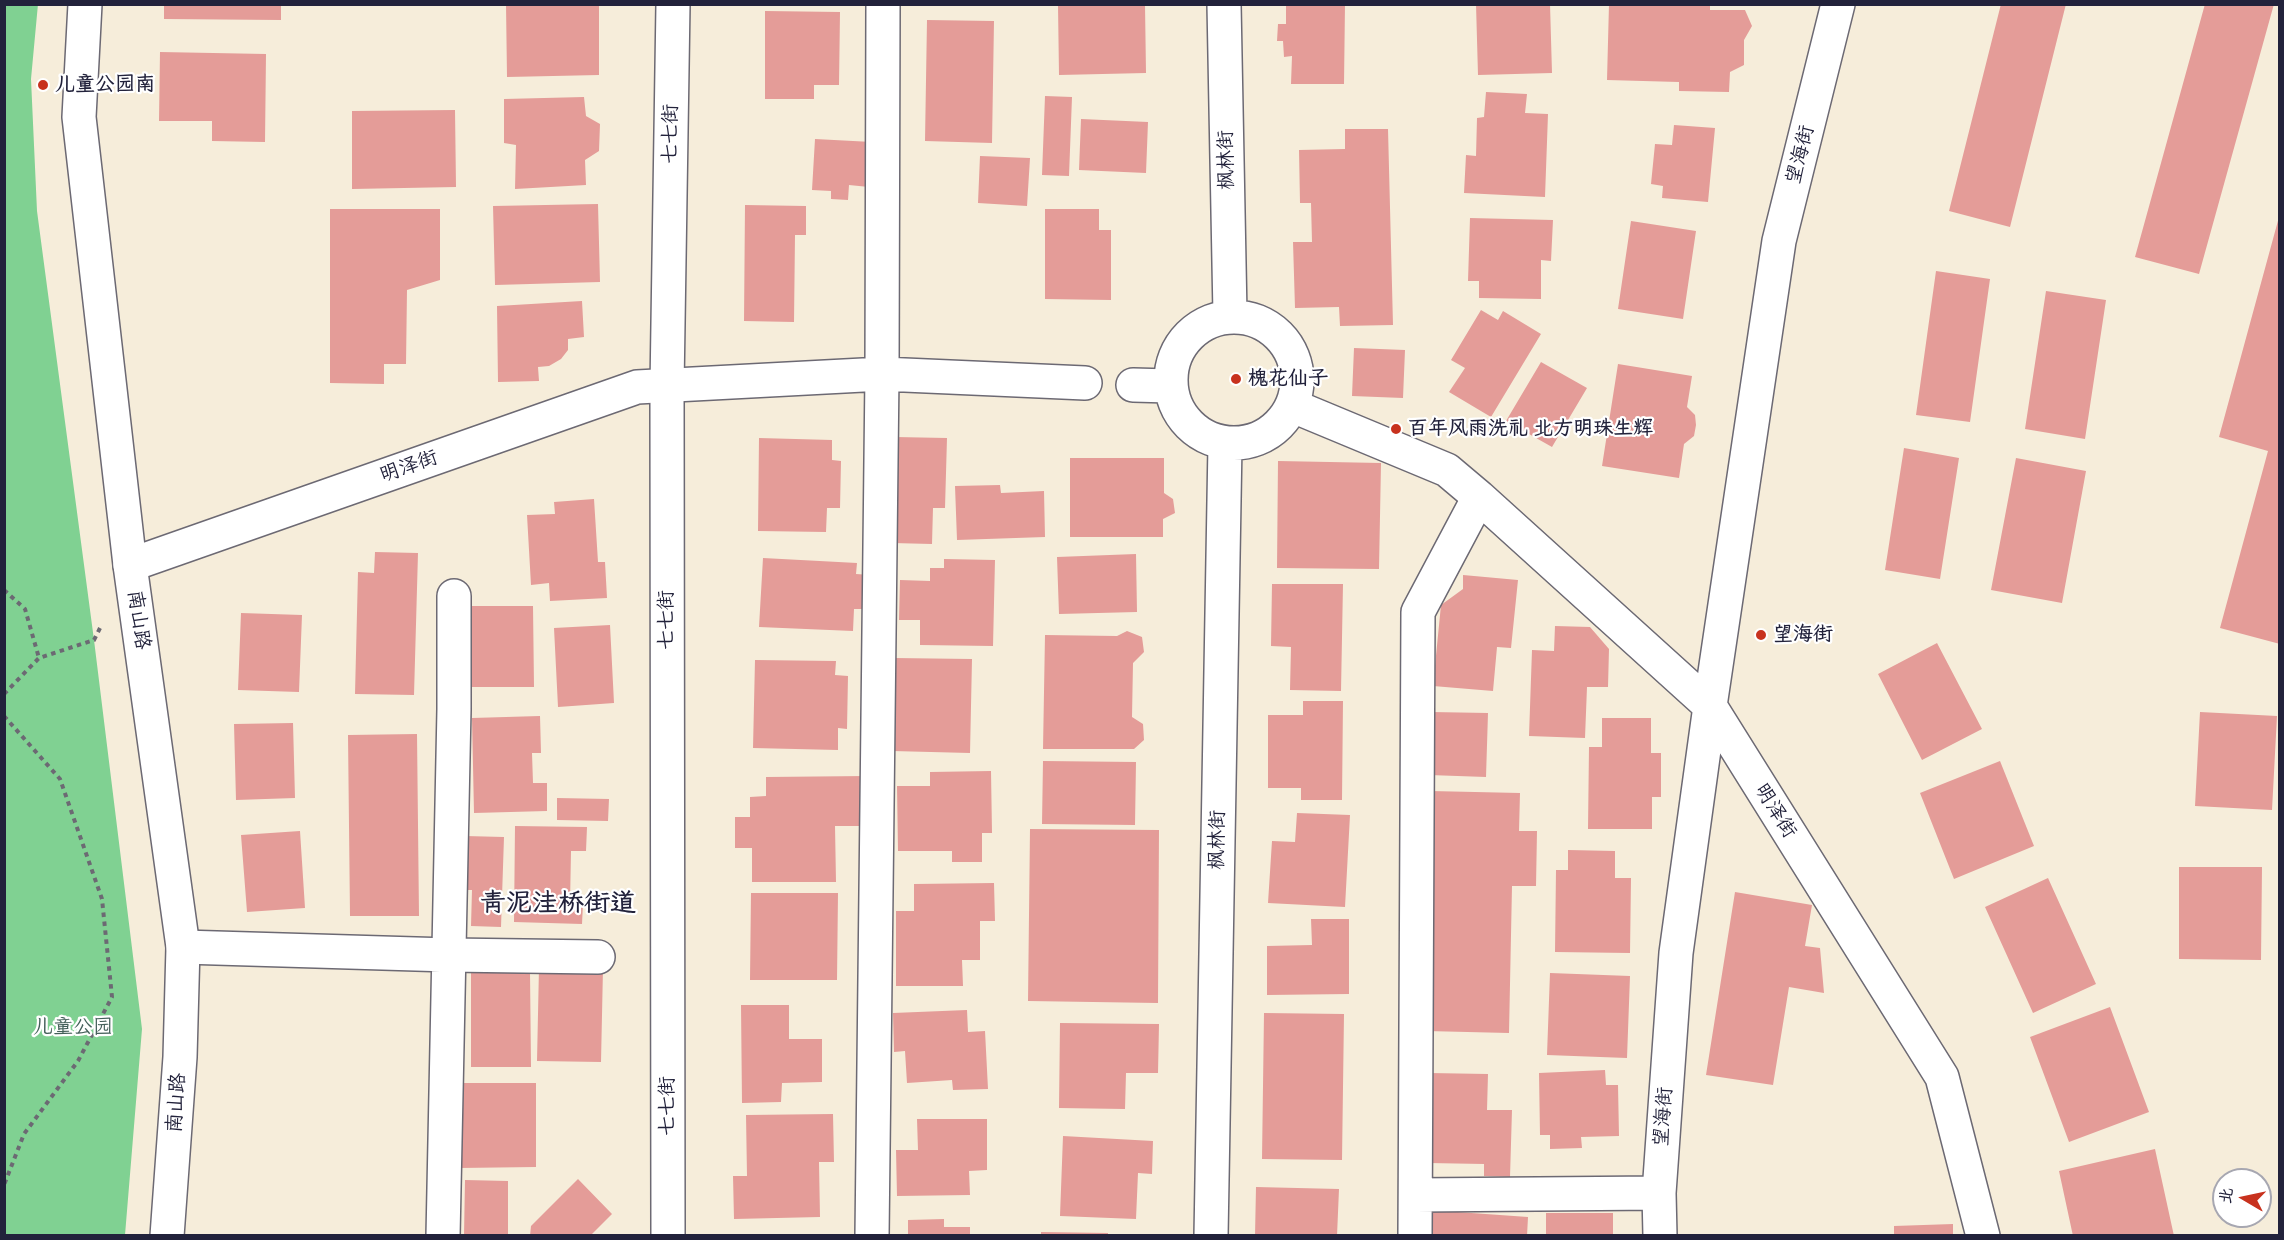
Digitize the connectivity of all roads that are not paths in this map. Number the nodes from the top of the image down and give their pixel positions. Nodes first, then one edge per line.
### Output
1 (85, 4) edge
2 (673, 4) edge
3 (883, 4) edge
4 (1224, 4) edge
5 (1838, 4) edge
6 (1230, 315) junction
7 (882, 374) junction
8 (1085, 383) dead end
9 (1133, 385) dead end
10 (1170, 386) junction
11 (667, 387) junction
12 (1293, 406) junction
13 (1225, 444) junction
14 (1479, 497) junction
15 (130, 565) junction
16 (454, 596) dead end
17 (1710, 706) junction
18 (183, 946) junction
19 (449, 955) junction
20 (598, 957) dead end
21 (1659, 1193) junction
22 (1416, 1195) junction
23 (166, 1236) edge
24 (443, 1236) edge
25 (668, 1236) edge
26 (872, 1236) edge
27 (1211, 1236) edge
28 (1415, 1236) edge
29 (1660, 1236) edge
30 (1983, 1236) edge

1 - 15 street, 南山路
2 - 11 street, 七七街
3 - 7 street
4 - 6 street, 枫林街
5 - 17 street, 望海街
6 - 10 street
6 - 12 street
7 - 8 street, 明泽街
7 - 11 street, 明泽街
7 - 26 street
9 - 10 street
10 - 13 street
11 - 15 street, 明泽街
11 - 25 street, 七七街
12 - 13 street
12 - 14 street, 明泽街
13 - 27 street, 枫林街
14 - 17 street, 明泽街
14 - 22 street
15 - 18 street, 南山路
16 - 19 street
17 - 21 street, 望海街
17 - 30 street, 明泽街
18 - 19 street
18 - 23 street, 南山路
19 - 20 street
19 - 24 street
21 - 22 street
21 - 29 street, 望海街
22 - 28 street

